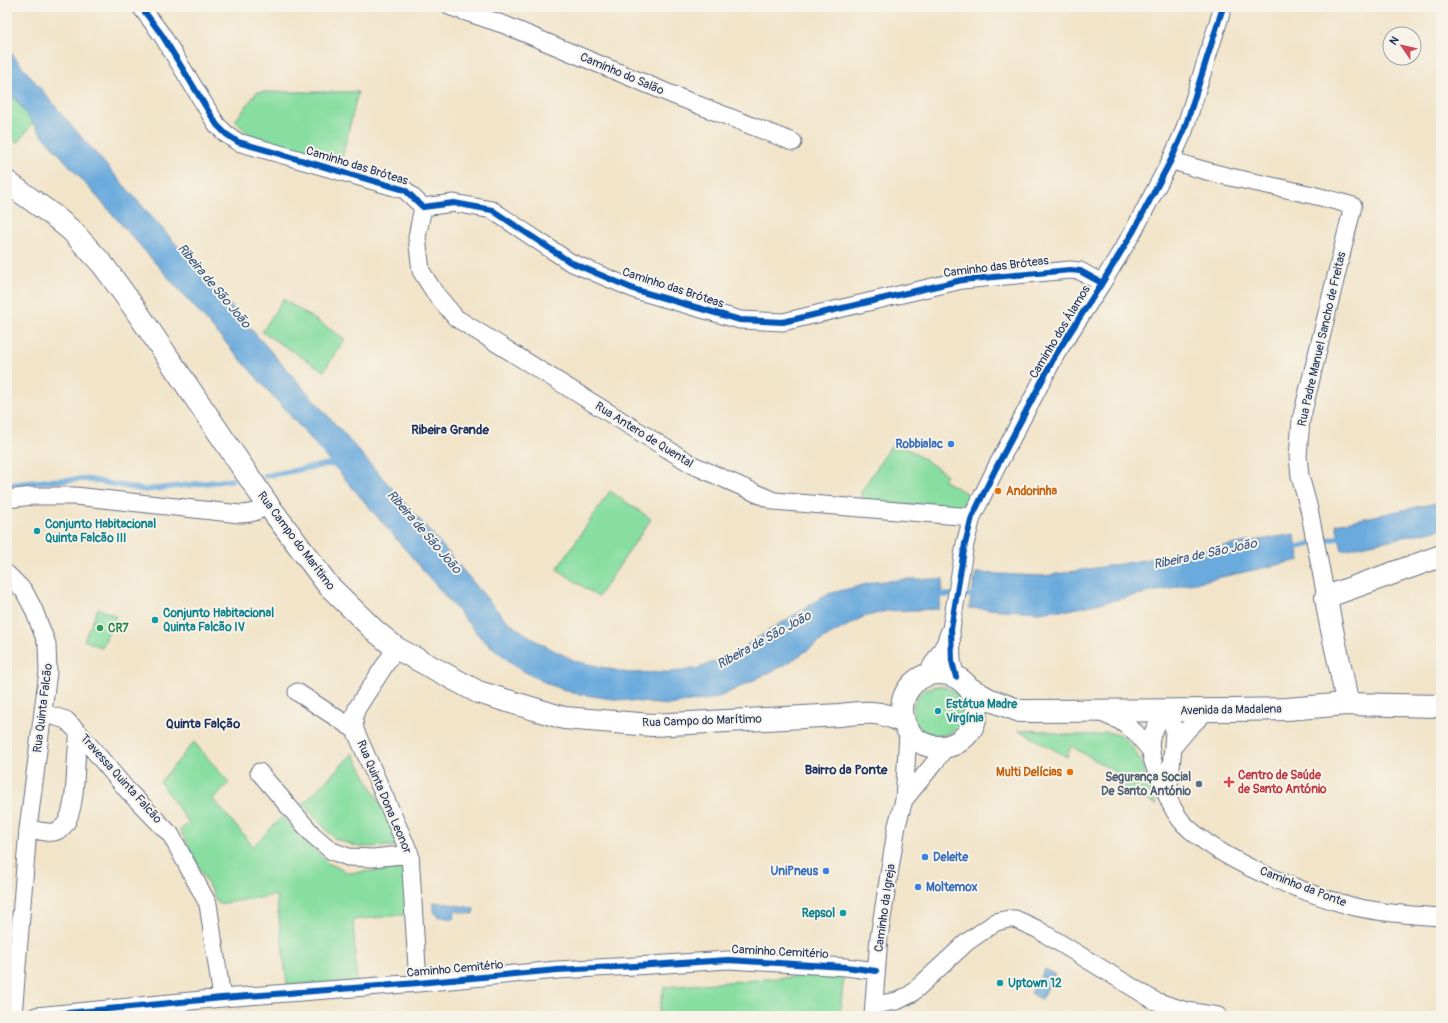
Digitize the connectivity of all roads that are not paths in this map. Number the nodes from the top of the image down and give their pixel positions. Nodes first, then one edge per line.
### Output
1 (141, 7) edge
2 (451, 7) edge
3 (1223, 7) edge
4 (793, 142) dead end
5 (1171, 160) junction
6 (7, 182) edge
7 (423, 207) junction
8 (1102, 283) junction
9 (7, 500) edge
10 (268, 505) junction
11 (972, 517) junction
12 (1441, 556) edge
13 (7, 574) edge
14 (1326, 597) junction
15 (951, 629) junction
16 (396, 648) junction
17 (926, 675) junction
18 (963, 682) junction
19 (907, 690) junction
20 (297, 692) dead end
21 (1347, 704) junction
22 (1441, 706) edge
23 (1207, 710) junction
24 (1020, 711) junction
25 (1165, 711) junction
26 (43, 712) junction
27 (867, 712) junction
28 (1098, 712) junction
29 (972, 727) junction
30 (906, 728) junction
31 (355, 730) junction
32 (79, 733) junction
33 (946, 747) junction
34 (1174, 748) junction
35 (1151, 751) junction
36 (259, 772) dead end
37 (1168, 798) junction
38 (904, 800) junction
39 (28, 829) junction
40 (410, 854) junction
41 (1441, 918) edge
42 (876, 970) junction
43 (418, 983) junction
44 (222, 998) junction
45 (188, 1009) edge
46 (874, 1010) edge
47 (13, 1016) edge
48 (36, 1016) edge
49 (1218, 1016) edge

1 - 7 street, Caminho das Bróteas
2 - 4 street, Caminho do Salão
3 - 5 street, Caminho dos Álamos
5 - 8 street, Caminho dos Álamos
5 - 14 street, Rua Padre Manuel Sancho de Freitas
6 - 10 main road, Rua Campo do Marítimo
7 - 8 street, Caminho das Bróteas
7 - 11 street, Rua Antero de Quental
8 - 11 street, Caminho dos Álamos
9 - 10 street
10 - 16 main road, Rua Campo do Marítimo
11 - 15 street, Caminho dos Álamos
12 - 14 main road
13 - 26 street, Rua Quinta Falcão
14 - 21 main road, Rua Padre Manuel Sancho de Freitas
15 - 17 street, Caminho dos Álamos
15 - 18 street, Caminho dos Álamos
16 - 27 main road, Rua Campo do Marítimo
16 - 31 street, Rua Quinta Dona Leonor
17 - 18 main road
17 - 19 main road
18 - 24 main road, Avenida da Madalena
18 - 29 main road
19 - 27 main road, Rua Campo do Marítimo
19 - 30 main road
20 - 31 street
21 - 22 main road, Avenida da Madalena
21 - 23 main road, Avenida da Madalena
23 - 25 main road, Avenida da Madalena
23 - 34 street
24 - 28 main road, Avenida da Madalena
24 - 29 main road, Avenida da Madalena
25 - 28 main road, Avenida da Madalena
25 - 34 street
25 - 35 street, Caminho da Ponte
26 - 32 street, Travessa Quinta Falcão
26 - 39 street, Rua Quinta Falcão
27 - 30 main road, Rua Campo do Marítimo
28 - 35 street, Caminho da Ponte
29 - 33 main road
30 - 33 main road
30 - 38 street, Caminho da Igreja
31 - 40 street, Rua Quinta Dona Leonor
32 - 39 street
32 - 44 street, Travessa Quinta Falcão
33 - 38 street, Caminho da Igreja
34 - 37 street
35 - 37 street, Caminho da Ponte
36 - 40 street
37 - 41 street, Caminho da Ponte
38 - 42 street, Caminho da Igreja
39 - 47 street, Rua Quinta Falcão
40 - 43 street, Rua Quinta Dona Leonor
42 - 43 street, Caminho Cemitério
42 - 46 street, Caminho da Igreja
43 - 44 street, Caminho Cemitério
44 - 45 street, Caminho Cemitério
45 - 48 street, Caminho Cemitério
46 - 49 street

